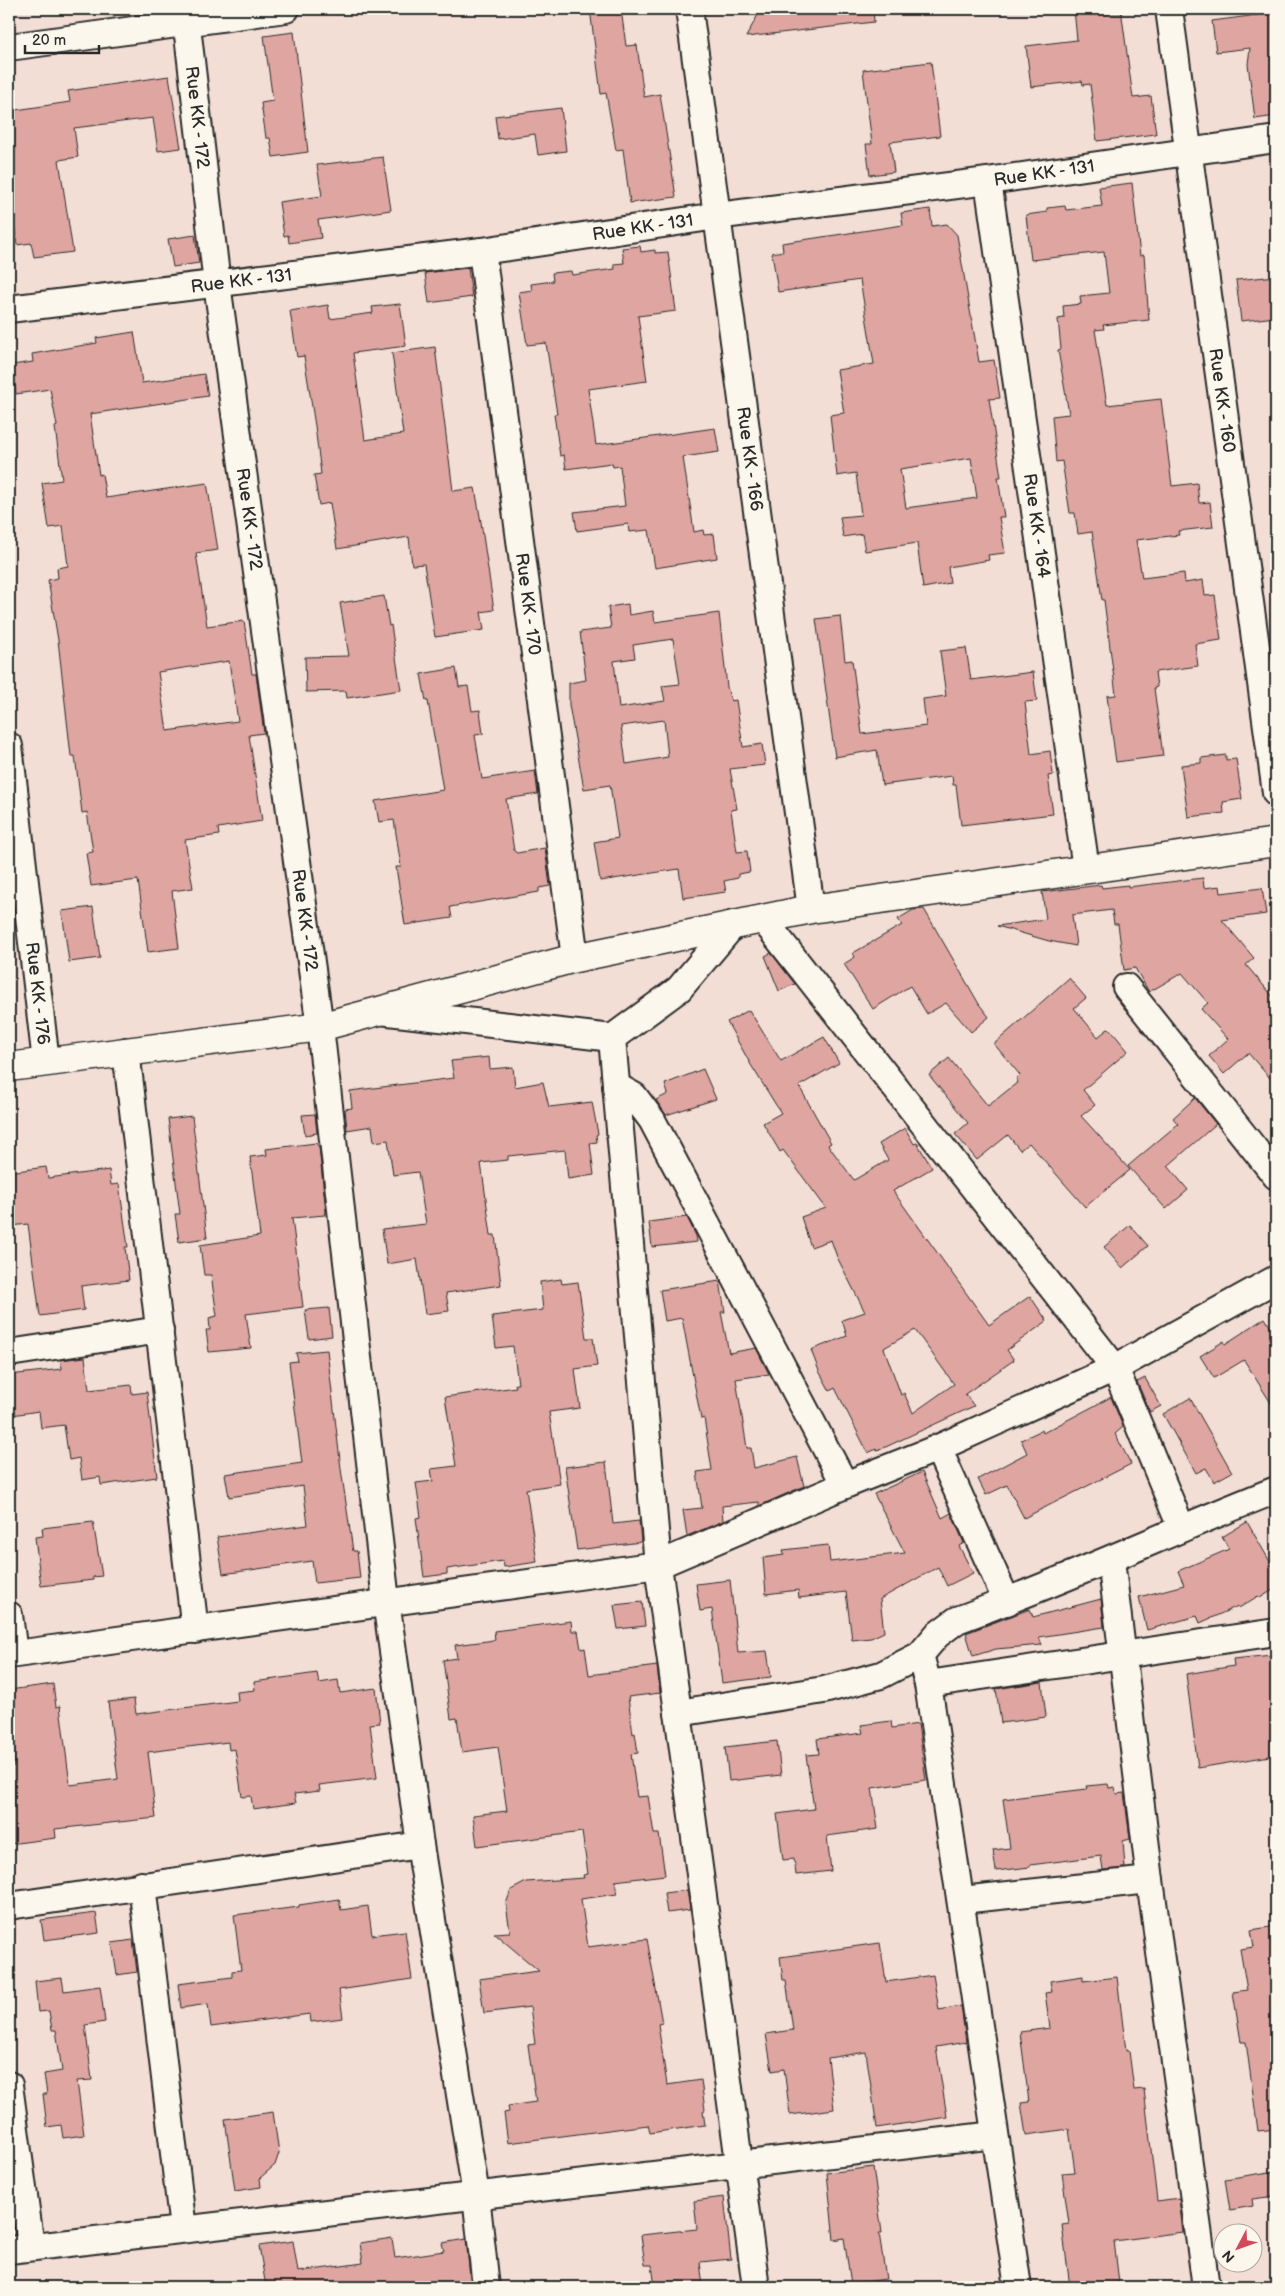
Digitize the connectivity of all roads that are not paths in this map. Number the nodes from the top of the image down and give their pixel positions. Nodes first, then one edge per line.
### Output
1 (286, 9) edge
2 (689, 9) edge
3 (1169, 9) edge
4 (186, 15) edge
5 (9, 47) edge
6 (1276, 138) edge
7 (1188, 150) junction
8 (988, 181) junction
9 (717, 216) junction
10 (482, 251) junction
11 (218, 284) junction
12 (9, 309) edge
13 (9, 748) edge
14 (1276, 793) edge
15 (1276, 842) edge
16 (1086, 869) junction
17 (811, 909) junction
18 (763, 919) junction
19 (734, 924) junction
20 (574, 958) junction
21 (1126, 987) dead end
22 (379, 1011) junction
23 (320, 1027) junction
24 (612, 1038) junction
25 (126, 1051) junction
26 (46, 1062) junction
27 (9, 1067) edge
28 (616, 1086) junction
29 (1276, 1176) edge
30 (1276, 1279) edge
31 (160, 1330) junction
32 (9, 1353) edge
33 (1115, 1368) junction
34 (938, 1448) junction
35 (845, 1485) junction
36 (1276, 1490) edge
37 (1181, 1527) junction
38 (1111, 1560) junction
39 (658, 1565) junction
40 (386, 1602) junction
41 (1007, 1602) junction
42 (9, 1615) edge
43 (195, 1630) junction
44 (1276, 1632) edge
45 (11, 1654) edge
46 (920, 1654) junction
47 (1123, 1654) junction
48 (928, 1684) junction
49 (678, 1713) junction
50 (420, 1845) junction
51 (1150, 1880) junction
52 (142, 1885) junction
53 (961, 1900) junction
54 (9, 1906) edge
55 (9, 2085) edge
56 (996, 2135) junction
57 (739, 2164) junction
58 (476, 2195) junction
59 (183, 2229) junction
60 (20, 2249) edge
61 (486, 2287) edge
62 (756, 2287) edge
63 (1018, 2287) edge
64 (1206, 2287) edge

1 - 4 street
2 - 9 street, Rue KK - 166
3 - 7 street, Rue KK - 160
4 - 5 street
4 - 11 street, Rue KK - 172
6 - 7 street, Rue KK - 131
7 - 8 street, Rue KK - 131
7 - 14 street, Rue KK - 160
8 - 9 street, Rue KK - 131
8 - 16 street, Rue KK - 164
9 - 10 street, Rue KK - 131
9 - 17 street, Rue KK - 166
10 - 11 street, Rue KK - 131
10 - 20 street, Rue KK - 170
11 - 12 street, Rue KK - 131
11 - 23 street, Rue KK - 172
13 - 26 street, Rue KK - 176
15 - 16 street
16 - 17 street
17 - 18 street
18 - 19 street
18 - 33 street
19 - 20 street
19 - 24 street
20 - 22 street
21 - 29 street
22 - 23 street
22 - 24 street
23 - 25 street
23 - 40 street, Rue KK - 172
24 - 28 street
25 - 26 street
25 - 31 street
26 - 27 street
28 - 35 street
28 - 39 street
30 - 33 street
31 - 32 street
31 - 43 street
33 - 34 street
33 - 37 street
34 - 35 street
34 - 41 street
35 - 39 street
36 - 37 street
37 - 38 street
38 - 41 street
38 - 47 street
39 - 40 street
39 - 49 street
40 - 43 street
40 - 50 street, Rue KK - 172
41 - 46 street
42 - 45 street
43 - 45 street
44 - 47 street
46 - 48 street
46 - 49 street
47 - 48 street
47 - 51 street
48 - 53 street
49 - 57 street
50 - 52 street
50 - 58 street, Rue KK - 172
51 - 53 street
51 - 64 street
52 - 54 street
52 - 59 street
53 - 56 street
55 - 60 street
56 - 57 street
56 - 63 street
57 - 58 street
57 - 62 street
58 - 59 street
58 - 61 street, Rue KK - 172
59 - 60 street

